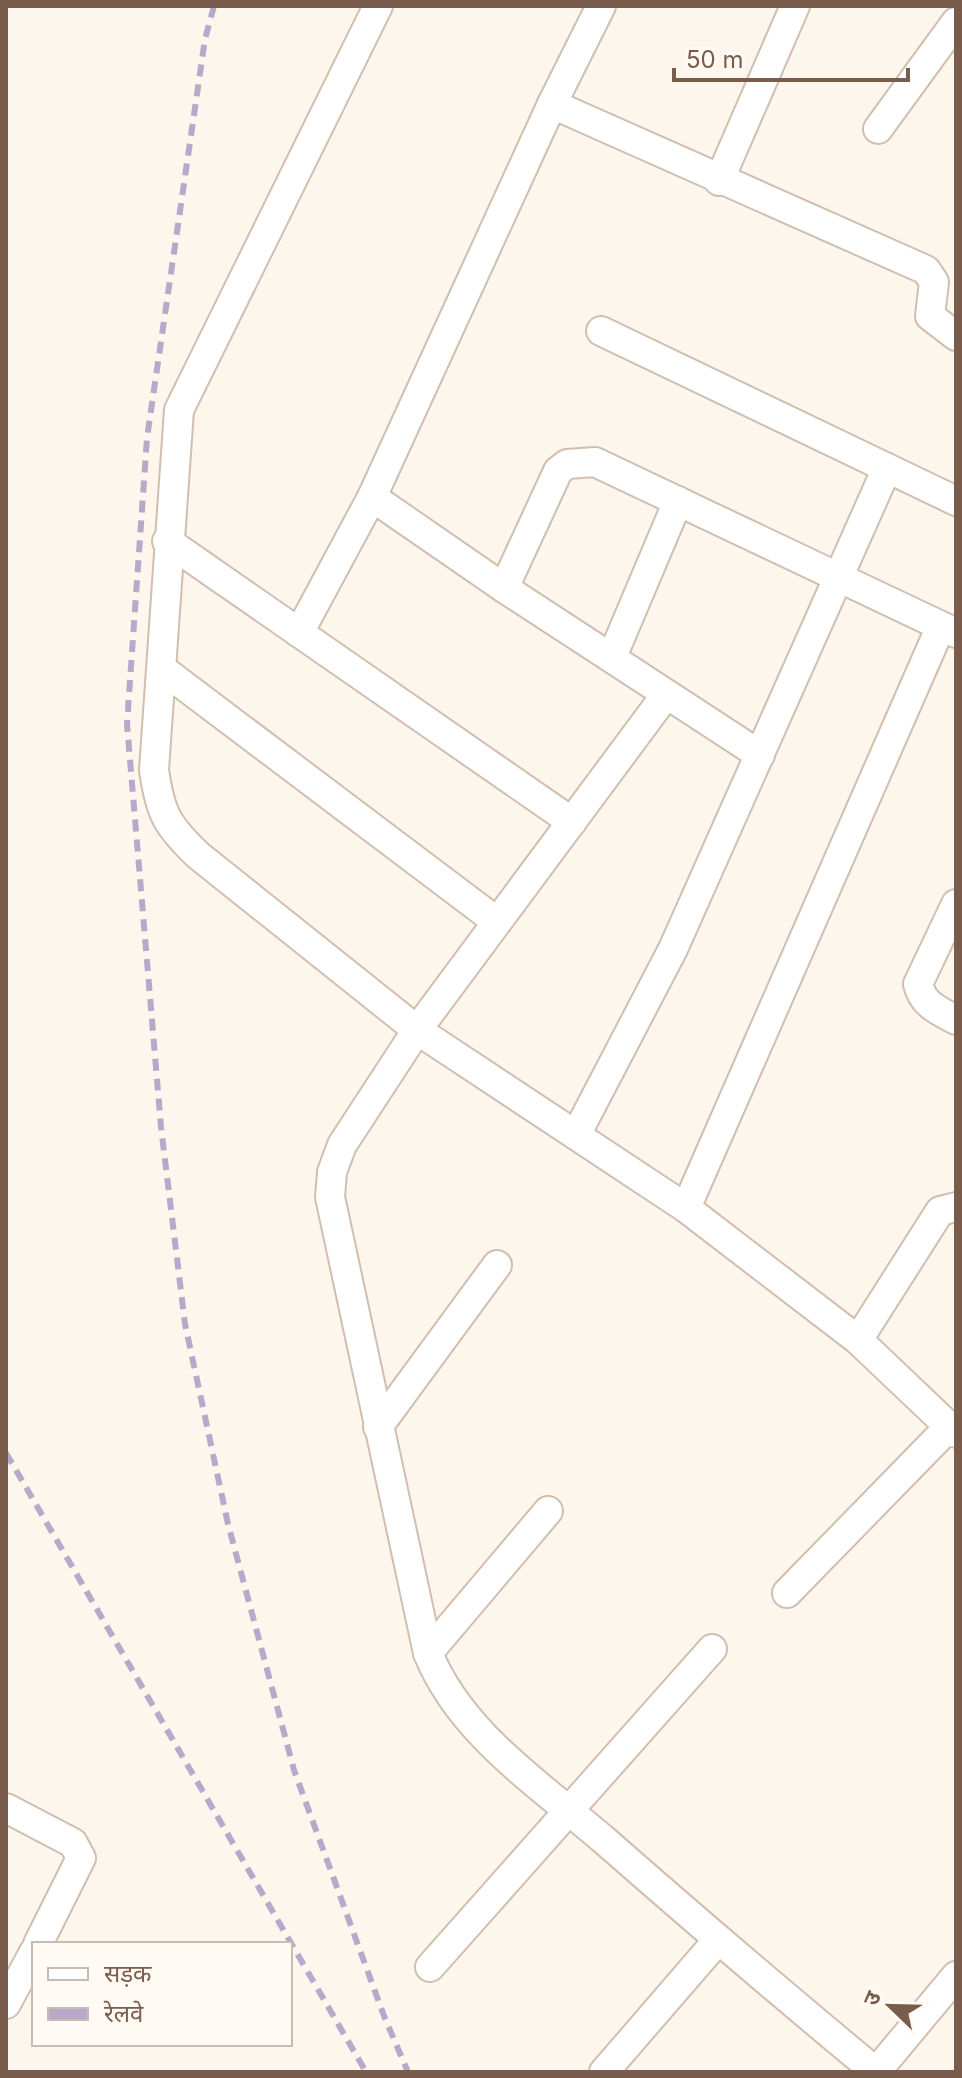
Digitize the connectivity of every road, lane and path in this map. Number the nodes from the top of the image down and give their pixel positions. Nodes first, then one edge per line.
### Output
1 (378, 6) edge
2 (601, 6) edge
3 (795, 6) edge
4 (956, 22) edge
5 (552, 104) junction
6 (878, 129) dead end
7 (719, 181) junction
8 (601, 331) dead end
9 (956, 336) edge
10 (887, 468) junction
11 (372, 497) junction
12 (678, 501) junction
13 (956, 501) edge
14 (167, 541) junction
15 (840, 576) junction
16 (504, 588) junction
17 (949, 630) edge
18 (299, 633) junction
19 (612, 657) junction
20 (162, 669) junction
21 (665, 696) junction
22 (760, 755) junction
23 (572, 822) junction
24 (956, 904) edge
25 (496, 921) junction
26 (956, 1020) edge
27 (417, 1030) junction
28 (576, 1135) junction
29 (956, 1207) edge
30 (686, 1208) junction
31 (497, 1265) dead end
32 (858, 1340) junction
33 (378, 1427) junction
34 (952, 1430) edge
35 (548, 1511) dead end
36 (787, 1593) dead end
37 (712, 1649) dead end
38 (428, 1653) junction
39 (6, 1808) edge
40 (570, 1810) junction
41 (718, 1940) junction
42 (39, 1942) edge
43 (32, 1956) edge
44 (430, 1967) dead end
45 (956, 1976) edge
46 (6, 2004) edge
47 (604, 2072) edge
48 (876, 2072) edge

1 - 14 street
2 - 5 street
3 - 7 street
4 - 6 street
5 - 7 street
5 - 11 street
7 - 9 street
8 - 10 street
10 - 13 street
10 - 15 street
11 - 16 street
11 - 18 street
12 - 15 street
12 - 16 street
12 - 19 street
14 - 18 street
14 - 20 street
15 - 17 street
15 - 22 street
16 - 19 street
17 - 30 street
18 - 23 street
19 - 21 street
20 - 25 street
20 - 27 street
21 - 22 street
21 - 23 street
22 - 28 street
23 - 25 street
24 - 26 street
25 - 27 street
27 - 28 street
27 - 33 street
28 - 30 street
29 - 32 street
30 - 32 street
31 - 33 street
32 - 34 street
33 - 38 street
34 - 36 street
35 - 38 street
37 - 40 street
38 - 40 street
39 - 42 street
40 - 41 street
40 - 44 street
41 - 47 street
41 - 48 street
43 - 46 street
45 - 48 street

